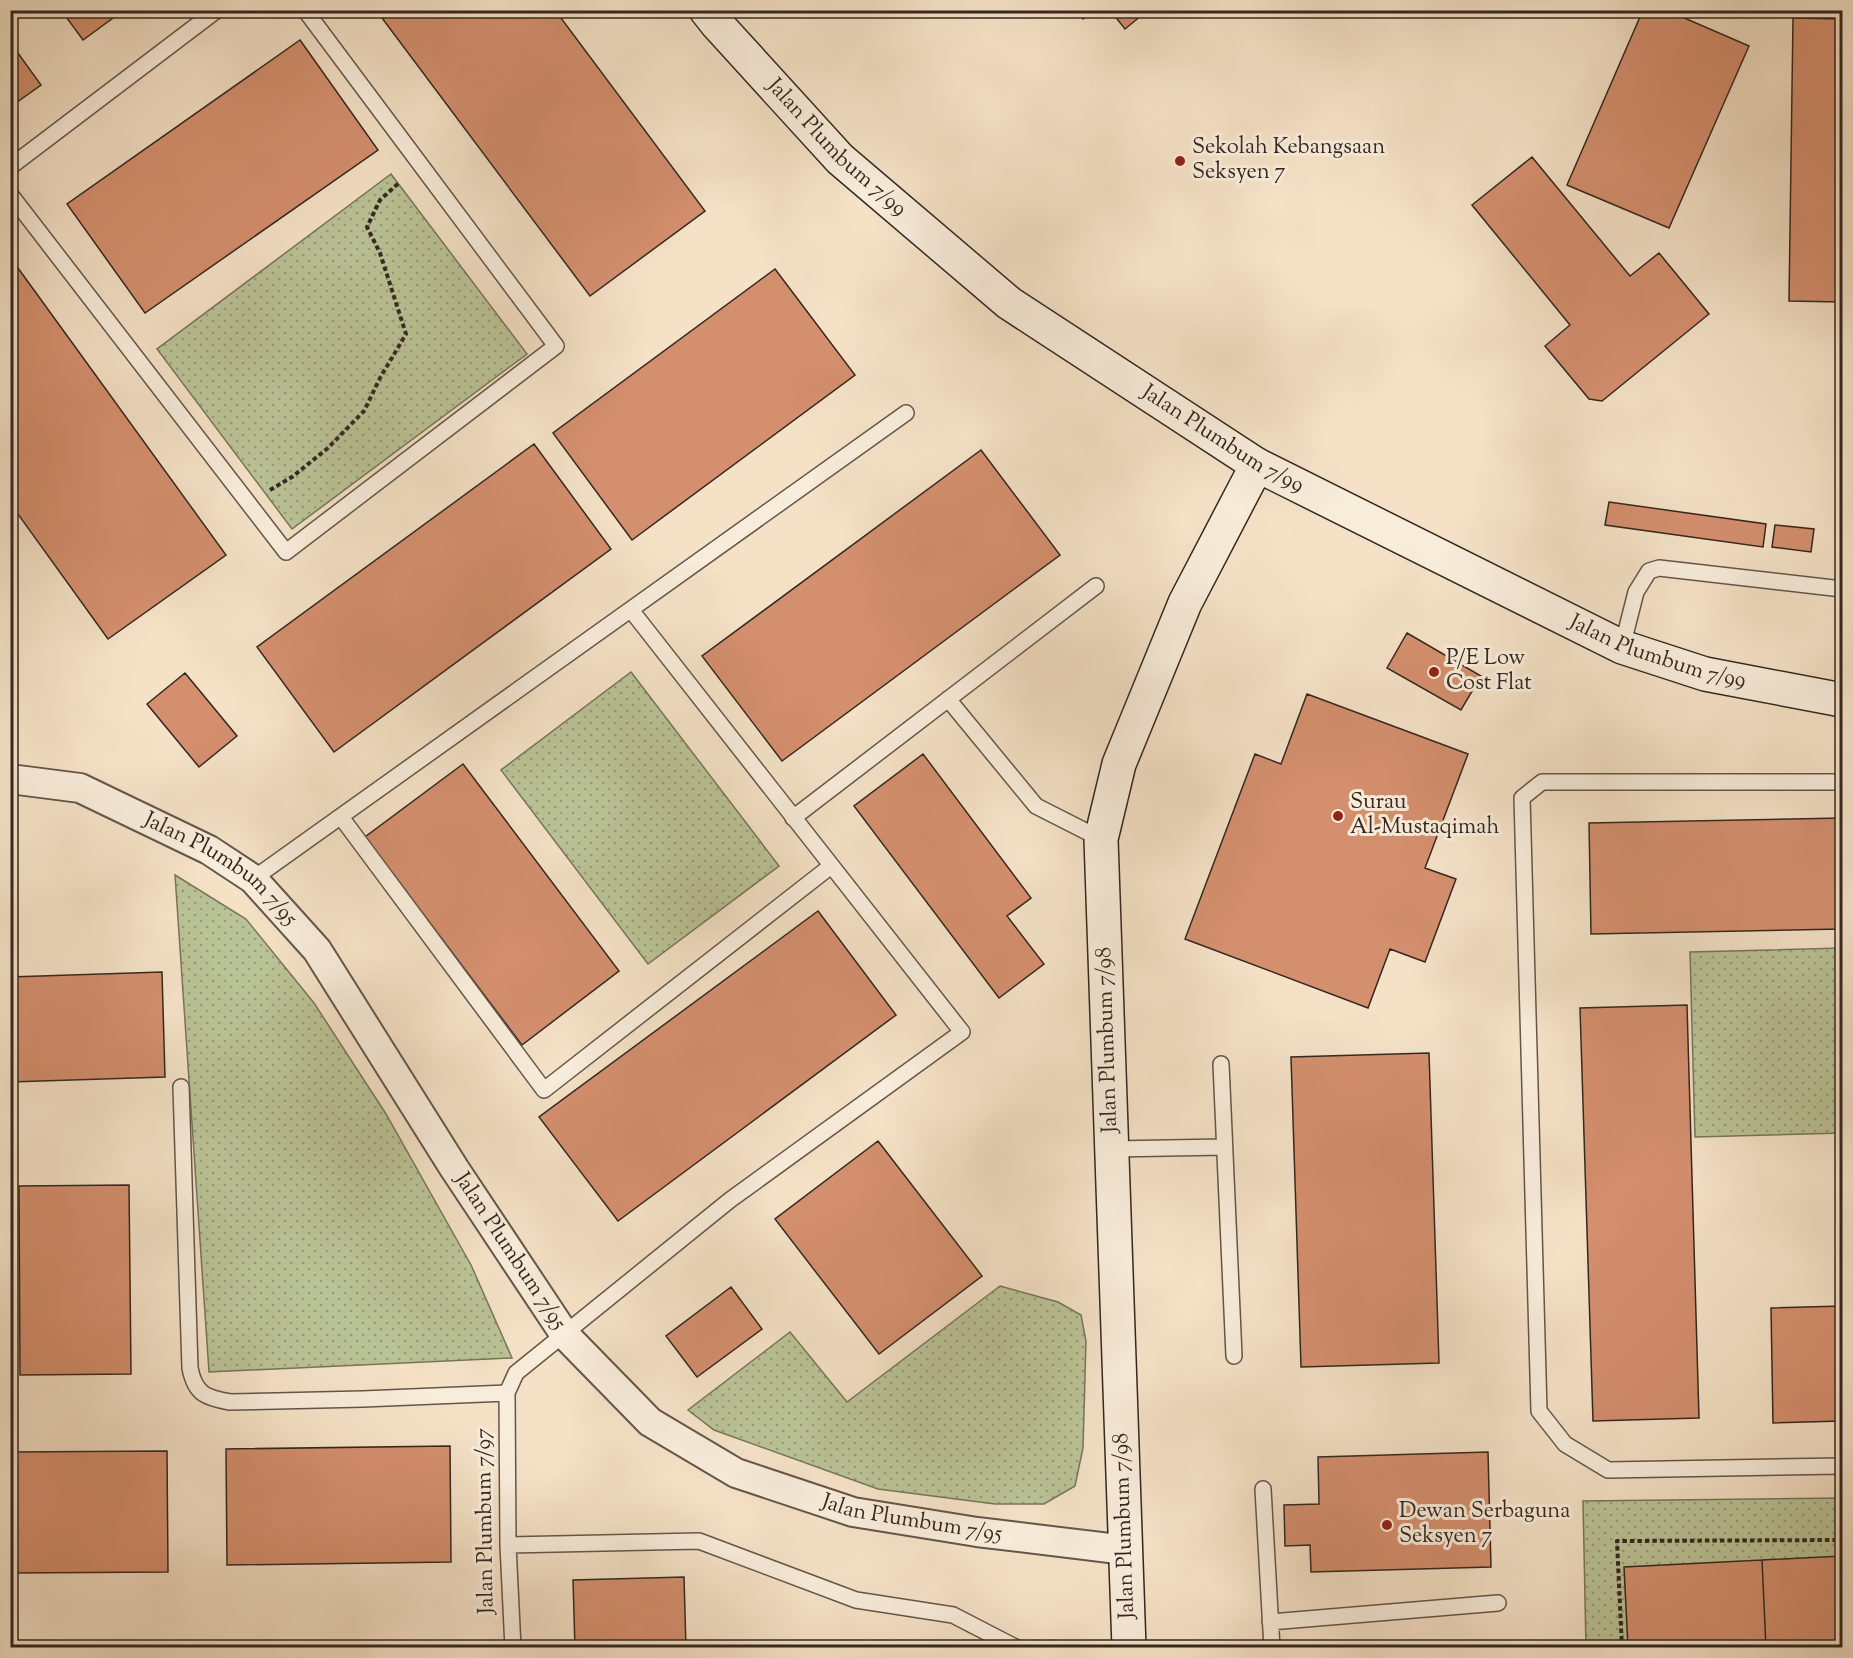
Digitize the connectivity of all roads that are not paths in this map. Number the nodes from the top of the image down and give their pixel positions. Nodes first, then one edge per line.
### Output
1 (217, 10) edge
2 (305, 10) edge
3 (706, 10) edge
4 (10, 167) edge
5 (10, 194) edge
6 (906, 413) dead end
7 (1257, 465) junction
8 (1096, 586) dead end
9 (1842, 589) edge
10 (630, 610) junction
11 (1622, 647) junction
12 (948, 699) junction
13 (1842, 700) edge
14 (10, 778) edge
15 (1842, 783) edge
16 (341, 817) junction
17 (793, 818) junction
18 (1101, 839) junction
19 (831, 866) junction
20 (253, 879) junction
21 (1221, 1064) dead end
22 (182, 1087) dead end
23 (1224, 1148) junction
24 (1112, 1149) junction
25 (565, 1335) junction
26 (1234, 1356) dead end
27 (507, 1393) junction
28 (1842, 1466) edge
29 (1263, 1489) dead end
30 (508, 1545) junction
31 (1126, 1550) junction
32 (1498, 1603) dead end
33 (1270, 1622) junction
34 (513, 1647) edge
35 (1017, 1647) edge
36 (1129, 1647) edge
37 (1272, 1647) edge

1 - 4 lane
2 - 5 lane
3 - 7 street, Jalan Plumbum 7/99
6 - 10 lane
7 - 11 street, Jalan Plumbum 7/99
7 - 18 street, Jalan Plumbum 7/98
8 - 12 lane
9 - 11 lane
10 - 16 lane
10 - 17 lane
11 - 13 street, Jalan Plumbum 7/99
12 - 17 lane
12 - 18 lane
14 - 20 street, Jalan Plumbum 7/95
15 - 28 lane
16 - 19 lane
16 - 20 lane
17 - 19 lane
18 - 24 street, Jalan Plumbum 7/98
19 - 25 lane
20 - 25 street, Jalan Plumbum 7/95
21 - 23 lane
22 - 27 lane
23 - 24 lane
23 - 26 lane
24 - 31 street, Jalan Plumbum 7/98
25 - 27 lane
25 - 31 street, Jalan Plumbum 7/95
27 - 30 lane, Jalan Plumbum 7/97
29 - 33 lane
30 - 34 lane, Jalan Plumbum 7/97
30 - 35 lane
31 - 36 street, Jalan Plumbum 7/98
32 - 33 lane
33 - 37 lane

